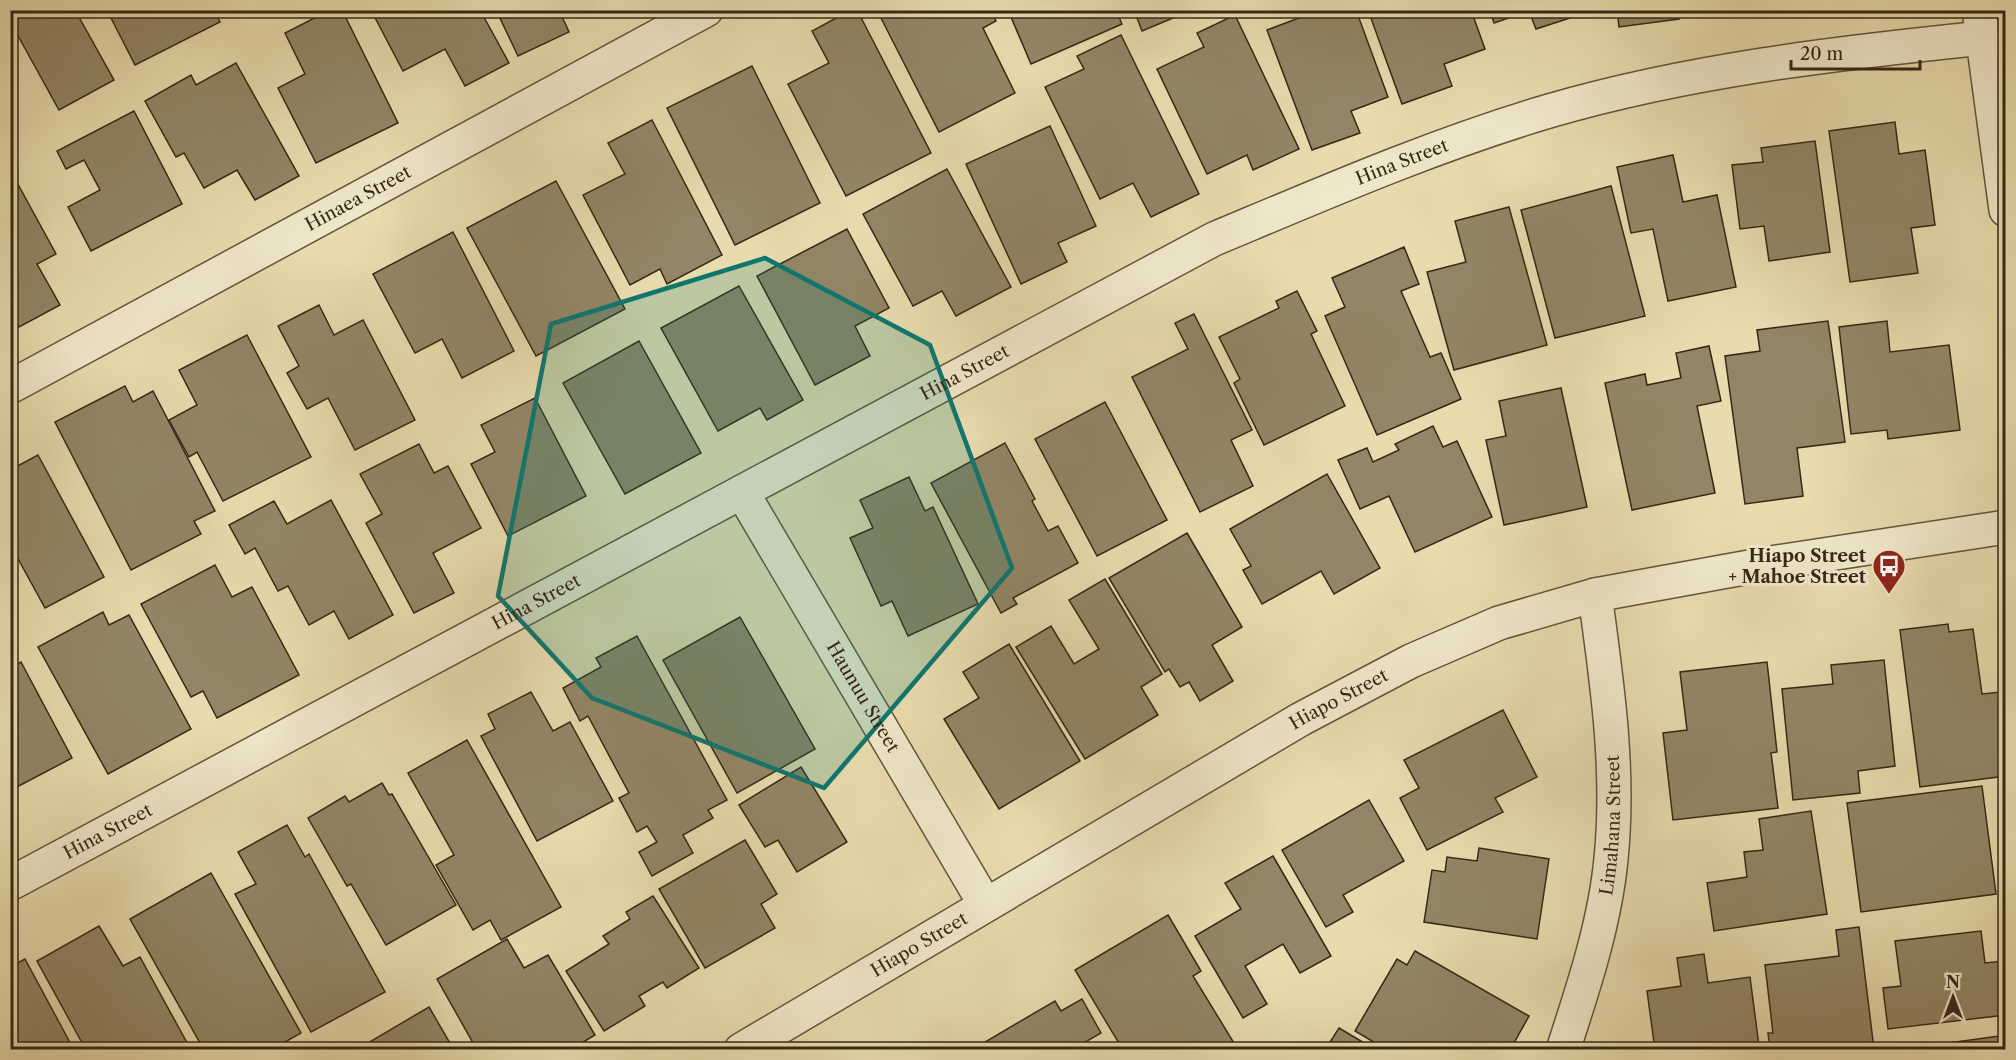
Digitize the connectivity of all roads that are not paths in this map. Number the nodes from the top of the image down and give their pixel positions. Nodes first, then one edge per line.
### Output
1 (706, 10) edge
2 (1981, 24) edge
3 (2006, 210) edge
4 (10, 387) edge
5 (742, 492) junction
6 (2006, 528) edge
7 (1595, 596) junction
8 (10, 884) edge
9 (985, 904) junction
10 (741, 1050) edge
11 (1563, 1050) edge

1 - 4 street, Hinaea Street
2 - 3 street
2 - 5 street, Hina Street
5 - 8 street, Hina Street
5 - 9 street, Haunuu Street
6 - 7 street, Hiapo Street
7 - 9 street, Hiapo Street
7 - 11 street, Limahana Street
9 - 10 street, Hiapo Street

